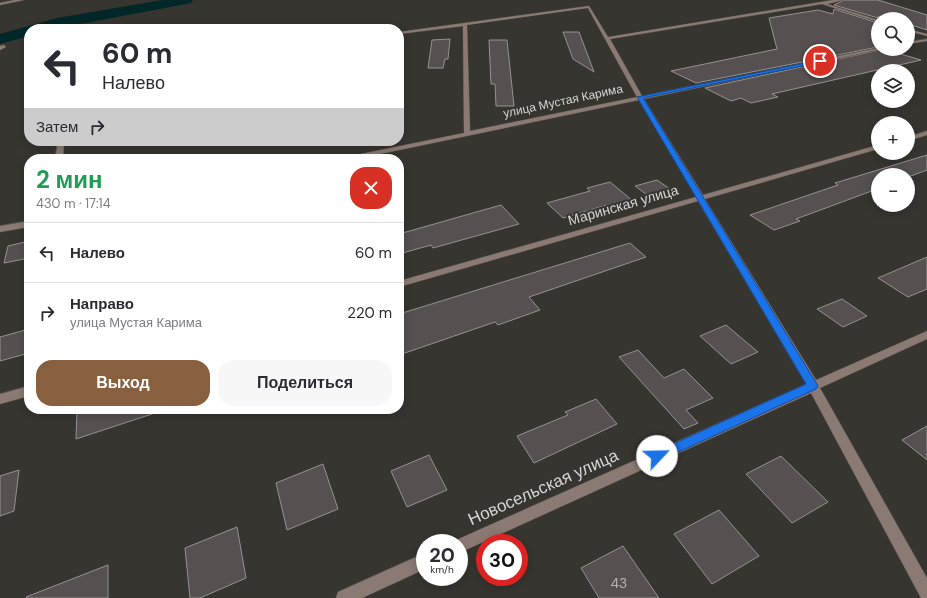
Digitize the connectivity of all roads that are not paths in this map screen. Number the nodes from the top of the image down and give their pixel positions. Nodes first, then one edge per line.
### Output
1 (22, 0) edge
2 (841, 0) edge
3 (821, 3) junction
4 (0, 4) edge
5 (871, 18) edge
6 (465, 23) junction
7 (404, 32) edge
8 (915, 32) edge
9 (927, 35) edge
10 (608, 38) junction
11 (927, 40) edge
12 (915, 42) edge
13 (871, 51) edge
14 (640, 97) junction
15 (467, 134) junction
16 (927, 134) edge
17 (915, 137) edge
18 (871, 149) edge
19 (370, 154) edge
20 (701, 198) junction
21 (24, 225) edge
22 (0, 229) edge
23 (404, 283) edge
24 (927, 335) edge
25 (813, 386) junction
26 (24, 392) edge
27 (0, 399) edge
28 (468, 542) edge
29 (416, 565) edge
30 (927, 594) edge
31 (344, 598) edge

1 - 4 street
2 - 3 street
3 - 5 street
3 - 10 street
6 - 7 street
6 - 10 street
6 - 15 street
8 - 9 street
10 - 14 street
11 - 12 street
13 - 14 street, улица Мустая Карима
14 - 15 street, улица Мустая Карима
14 - 20 street
15 - 19 street, улица Мустая Карима
16 - 17 street
18 - 20 street, Маринская улица
20 - 23 street, Маринская улица
20 - 25 street
21 - 22 street
24 - 25 street, Новосельская улица
25 - 28 street, Новосельская улица
25 - 30 street
26 - 27 street
29 - 31 street

